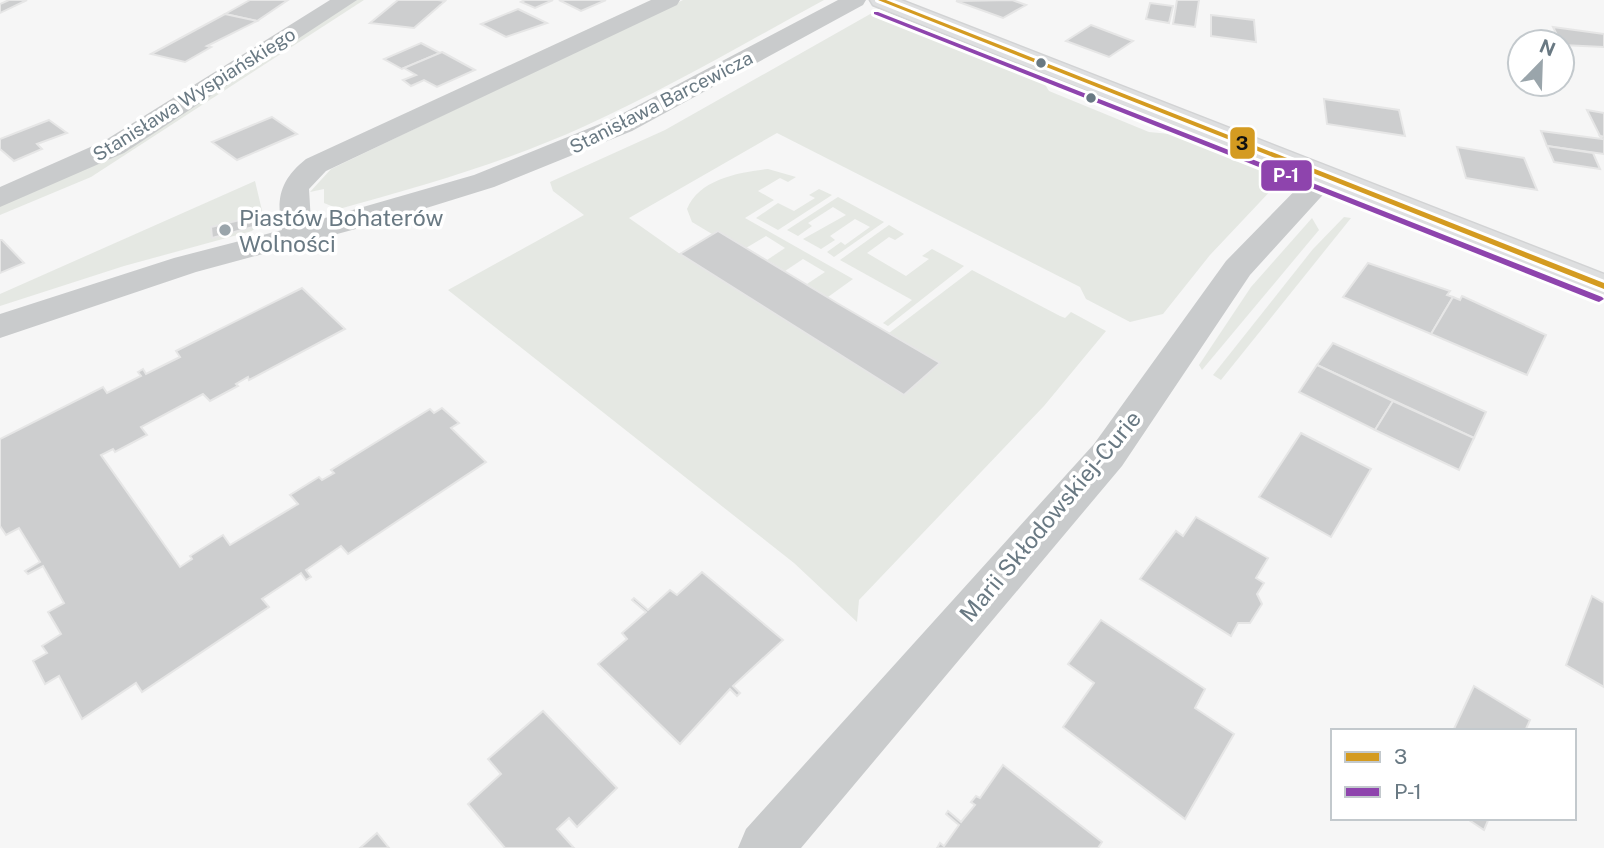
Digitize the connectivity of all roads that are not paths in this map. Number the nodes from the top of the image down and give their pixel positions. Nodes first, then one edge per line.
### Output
1 (346, 0) edge
2 (669, 0) edge
3 (855, 0) edge
4 (881, 0) edge
5 (1325, 176) junction
6 (0, 198) edge
7 (299, 236) junction
8 (1604, 286) edge
9 (0, 326) edge
10 (765, 848) edge

1 - 6 street, Stanisława Wyspiańskiego
2 - 7 street
3 - 7 street, Stanisława Barcewicza
4 - 5 street
5 - 8 street
5 - 10 street, Marii Skłodowskiej-Curie
7 - 9 street, Stanisława Barcewicza

